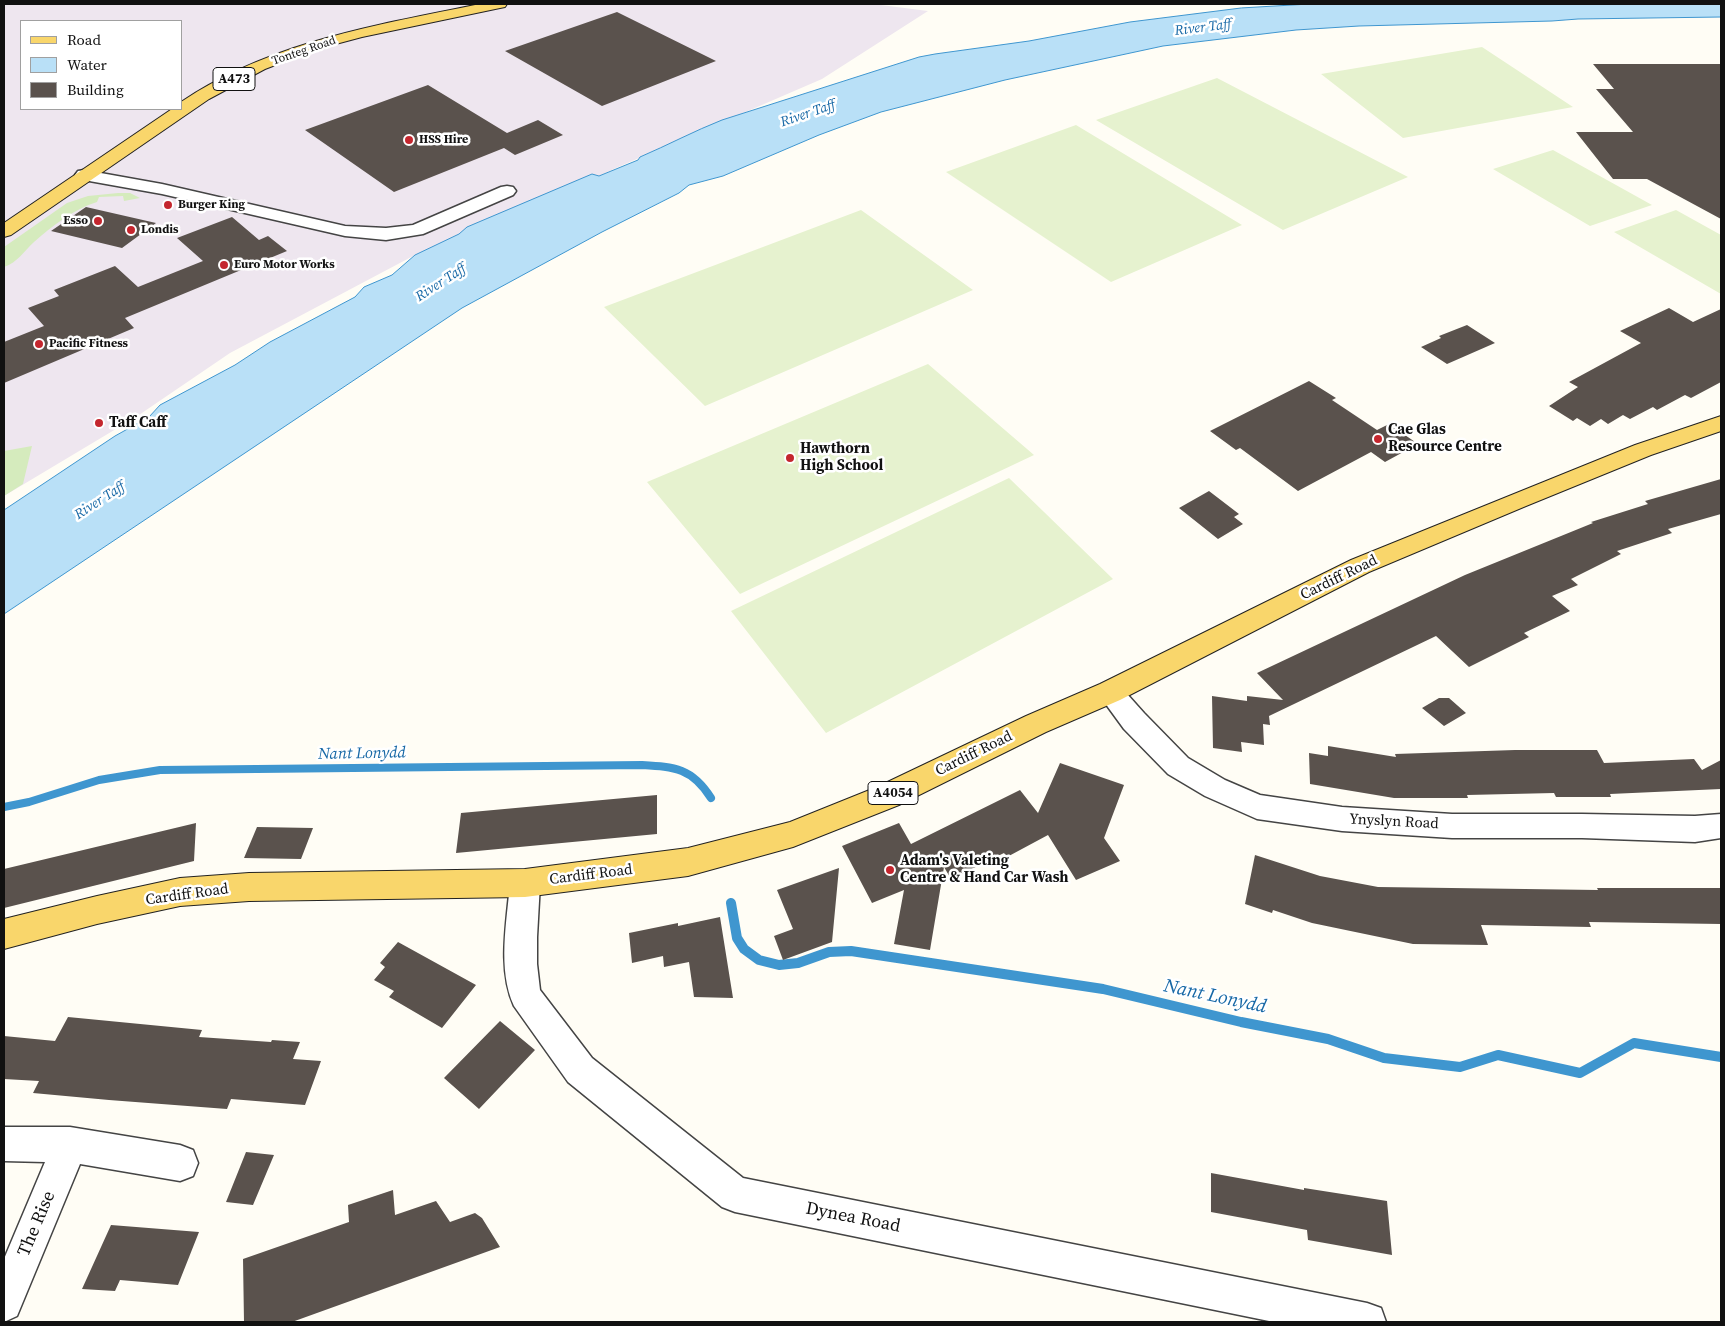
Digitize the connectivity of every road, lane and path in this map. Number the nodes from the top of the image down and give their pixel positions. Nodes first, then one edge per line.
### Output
1 (500, 4) edge
2 (182, 109) edge
3 (181, 110) edge
4 (84, 175) junction
5 (507, 192) dead end
6 (4, 231) edge
7 (1721, 423) edge
8 (1110, 692) junction
9 (1721, 826) edge
10 (525, 883) junction
11 (4, 934) edge
12 (4, 1144) edge
13 (70, 1145) junction
14 (180, 1163) dead end
15 (4, 1303) edge
16 (1367, 1322) edge

1 - 2 main road, Tonteg Road / A473
3 - 4 main road, Tonteg Road / A473
4 - 5 street
4 - 6 main road, Tonteg Road / A473
7 - 8 main road, Cardiff Road / A4054
8 - 9 street, Ynyslyn Road
8 - 10 main road, Cardiff Road / A4054
10 - 11 main road, Cardiff Road / A4054
10 - 16 street, Dynea Road
12 - 13 street
13 - 14 street
13 - 15 street, The Rise

